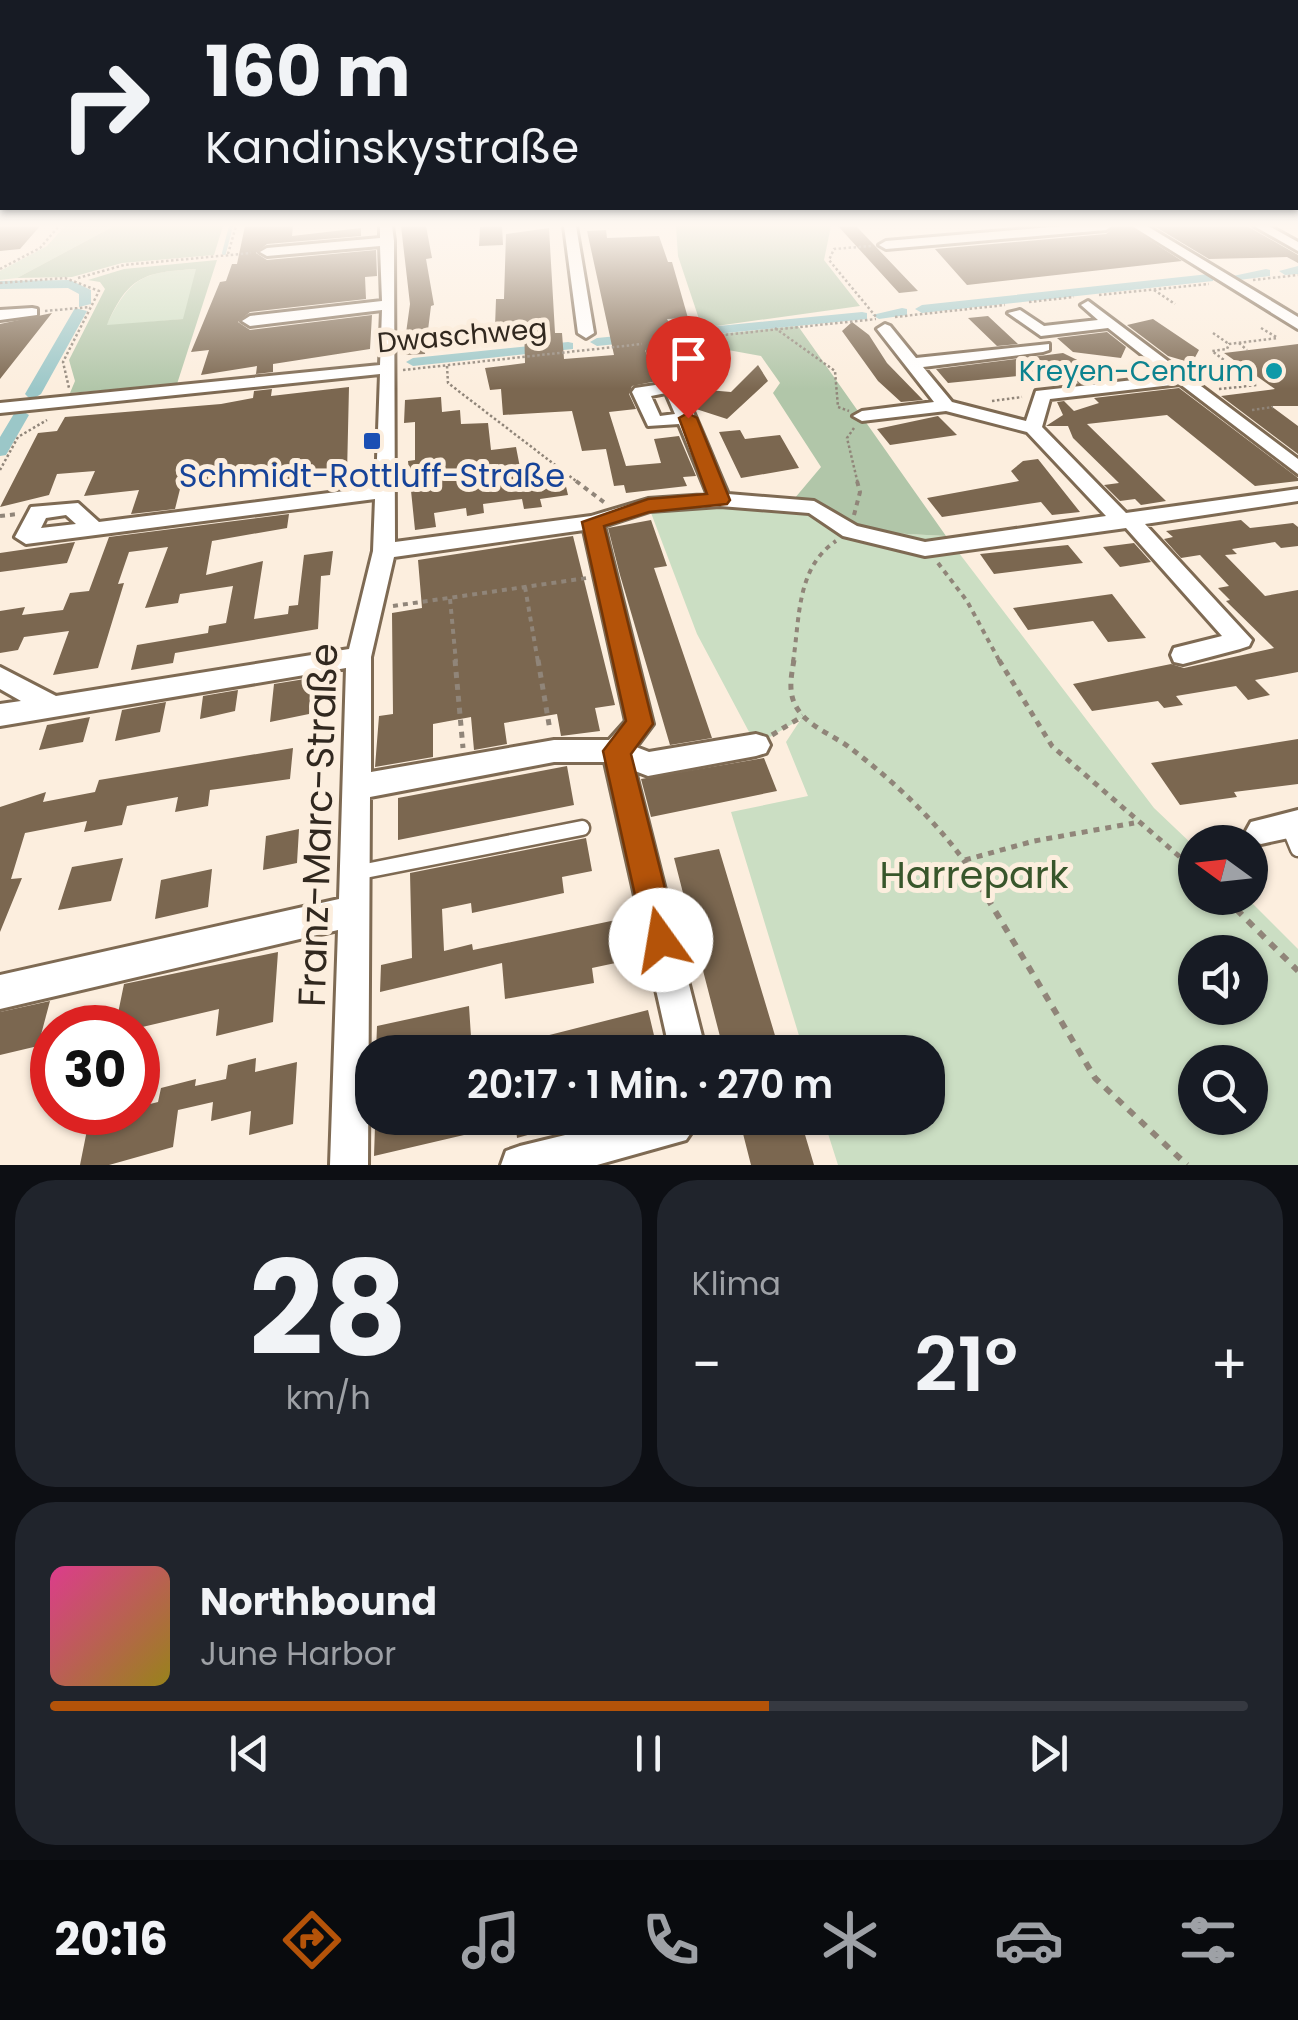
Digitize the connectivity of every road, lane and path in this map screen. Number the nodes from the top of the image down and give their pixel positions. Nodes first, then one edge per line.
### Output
1 (66, 280) edge
2 (78, 280) edge
3 (389, 280) edge
4 (578, 280) edge
5 (845, 280) edge
6 (1224, 280) edge
7 (1227, 282) junction
8 (0, 283) edge
9 (1154, 290) junction
10 (1087, 299) junction
11 (390, 304) junction
12 (1174, 304) dead end
13 (90, 307) junction
14 (1014, 307) junction
15 (32, 312) joint
16 (0, 315) edge
17 (250, 322) dead end
18 (1110, 322) junction
19 (881, 324) junction
20 (1298, 324) edge
21 (775, 328) junction
22 (1262, 328) dead end
23 (586, 333) dead end
24 (1212, 333) dead end
25 (1042, 339) junction
26 (1239, 343) junction
27 (1228, 344) junction
28 (656, 349) dead end
29 (1247, 350) dead end
30 (912, 363) junction
31 (447, 366) junction
32 (386, 370) junction
33 (1182, 379) junction
34 (675, 387) junction
35 (1199, 392) junction
36 (1042, 395) junction
37 (65, 396) dead end
38 (992, 401) dead end
39 (946, 406) junction
40 (0, 408) edge
41 (57, 412) dead end
42 (862, 416) junction
43 (688, 418) junction
44 (1033, 428) junction
45 (1298, 468) edge
46 (0, 470) edge
47 (384, 492) junction
48 (1289, 496) edge
49 (720, 500) junction
50 (1298, 513) edge
51 (606, 518) junction
52 (1127, 521) junction
53 (94, 529) dead end
54 (850, 531) junction
55 (924, 549) junction
56 (384, 551) junction
57 (606, 576) junction
58 (525, 587) junction
59 (450, 598) junction
60 (369, 609) junction
61 (359, 656) junction
62 (1182, 656) dead end
63 (0, 677) edge
64 (52, 706) junction
65 (0, 715) edge
66 (803, 716) junction
67 (756, 745) joint
68 (554, 751) junction
69 (616, 751) junction
70 (465, 766) junction
71 (358, 786) junction
72 (1134, 823) junction
73 (1298, 825) edge
74 (582, 828) dead end
75 (1268, 830) edge
76 (1298, 849) edge
77 (1178, 855) edge
78 (965, 860) junction
79 (355, 874) junction
80 (353, 911) junction
81 (1242, 915) edge
82 (1298, 971) edge
83 (0, 992) edge
84 (684, 1035) edge
85 (641, 1135) edge
86 (348, 1165) edge
87 (520, 1165) edge
88 (1187, 1165) edge

1 - 8 path
2 - 13 path
3 - 11 street
4 - 23 street
5 - 19 path
6 - 7 street
7 - 9 path, Dwaschweg
7 - 20 street
9 - 10 path, Dwaschweg
9 - 12 path
10 - 14 path, Dwaschweg
10 - 18 street
11 - 17 street
11 - 32 street
13 - 15 path
13 - 37 path
14 - 19 path, Dwaschweg
14 - 25 street
15 - 16 street
18 - 25 street
18 - 33 street
19 - 21 path, Dwaschweg
19 - 30 street
21 - 31 path, Dwaschweg
21 - 42 path
22 - 26 path
24 - 27 path
25 - 30 street
26 - 27 path
26 - 29 path
27 - 35 path
28 - 34 street
30 - 39 street
31 - 32 path, Dwaschweg
31 - 51 path
32 - 40 street, Dwaschweg
32 - 47 street, Franz-Marc-Straße
33 - 35 street
33 - 36 street
34 - 43 street
34 - 43 street
35 - 45 street
36 - 38 path
36 - 44 street
39 - 42 street
39 - 44 street
41 - 46 path
42 - 54 path
43 - 49 street
44 - 52 street
47 - 53 street
47 - 56 street, Franz-Marc-Straße
48 - 50 street
48 - 52 street
49 - 51 street
49 - 54 street
51 - 56 street
51 - 57 street
52 - 55 street
52 - 62 street
54 - 55 street
54 - 66 path
55 - 72 path
56 - 60 street, Franz-Marc-Straße
57 - 58 path
57 - 69 street
58 - 59 path
58 - 68 path
59 - 60 path
59 - 70 path
60 - 61 street, Franz-Marc-Straße
61 - 64 street
61 - 71 street, Franz-Marc-Straße
63 - 64 street
64 - 65 street
66 - 67 path
66 - 78 path
67 - 69 street
68 - 69 street
68 - 70 street
69 - 84 street
70 - 71 street
71 - 79 street, Franz-Marc-Straße
72 - 77 path
72 - 78 path
73 - 75 street
73 - 76 lane
74 - 79 lane
78 - 88 path
79 - 80 street, Franz-Marc-Straße
80 - 83 street
80 - 86 street, Franz-Marc-Straße
81 - 82 path
85 - 87 street

